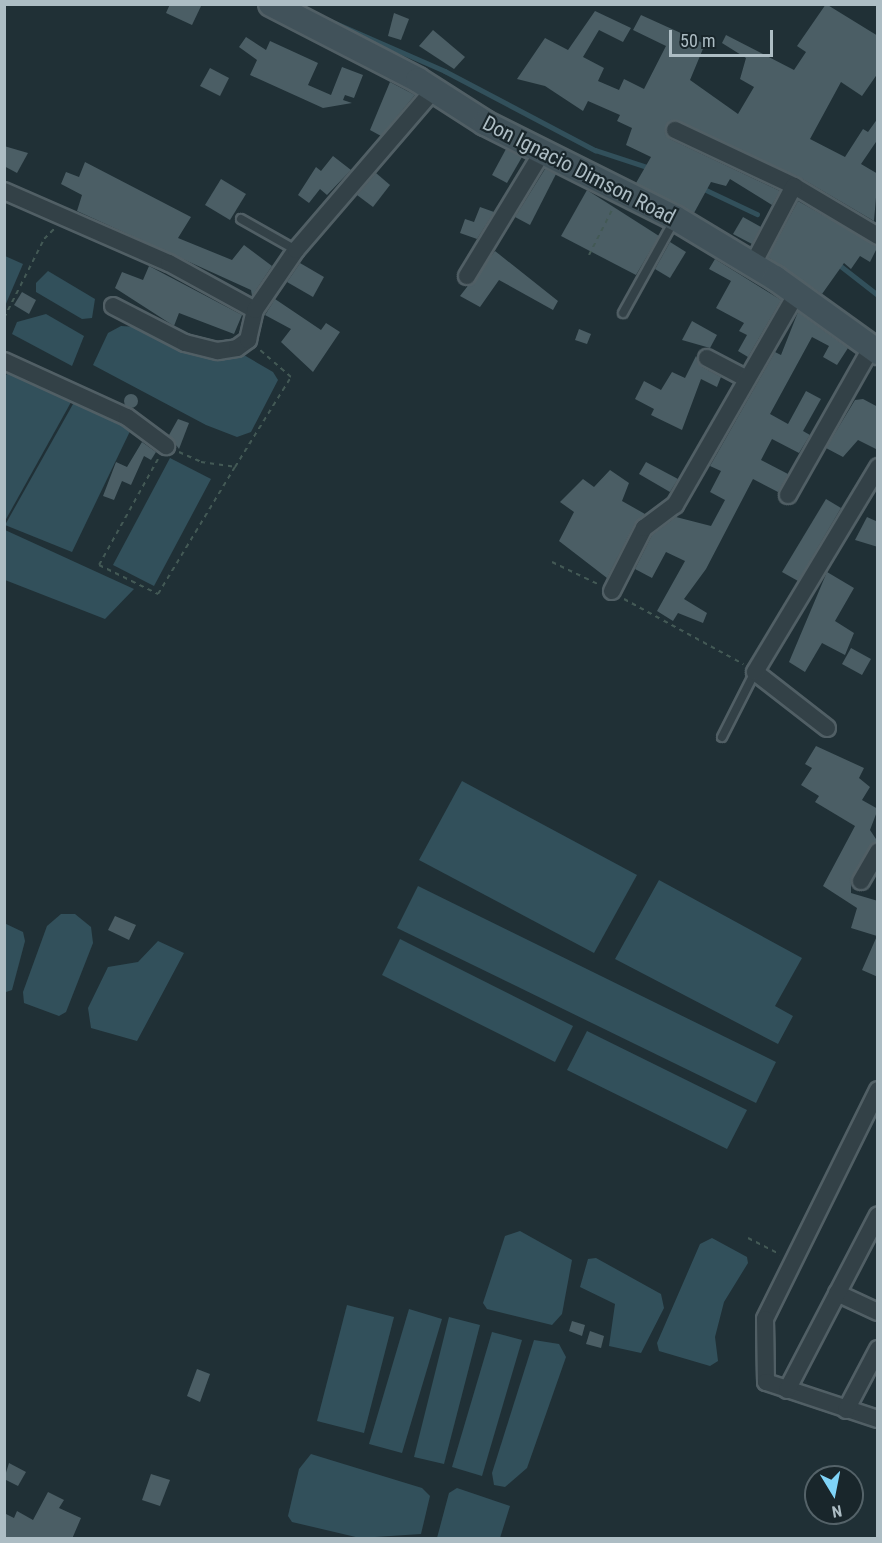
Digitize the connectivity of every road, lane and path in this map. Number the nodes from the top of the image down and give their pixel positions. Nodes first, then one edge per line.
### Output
1 (271, 4) edge
2 (432, 92) junction
3 (675, 130) dead end
4 (543, 151) junction
5 (794, 186) junction
6 (622, 190) junction
7 (4, 192) edge
8 (67, 215) junction
9 (675, 218) junction
10 (241, 219) dead end
11 (878, 236) edge
12 (296, 250) junction
13 (589, 255) dead end
14 (753, 264) junction
15 (467, 276) dead end
16 (796, 293) junction
17 (113, 306) dead end
18 (255, 310) junction
19 (623, 313) dead end
20 (4, 318) edge
21 (248, 340) junction
22 (874, 350) edge
23 (707, 358) dead end
24 (4, 361) edge
25 (747, 379) junction
26 (166, 446) junction
27 (235, 467) junction
28 (878, 467) edge
29 (788, 495) dead end
30 (552, 562) dead end
31 (612, 591) junction
32 (755, 672) junction
33 (827, 728) dead end
34 (722, 737) dead end
35 (878, 852) edge
36 (861, 881) dead end
37 (878, 1090) edge
38 (878, 1215) edge
39 (748, 1238) dead end
40 (794, 1261) junction
41 (837, 1293) junction
42 (878, 1312) edge
43 (878, 1349) edge
44 (787, 1390) junction
45 (846, 1410) junction
46 (878, 1419) edge

1 - 2 street, Don Ignacio Dimson Road
2 - 4 street, Don Ignacio Dimson Road
2 - 12 street
3 - 5 street
4 - 6 street, Don Ignacio Dimson Road
4 - 15 street
5 - 11 street
5 - 14 street
6 - 9 street, Don Ignacio Dimson Road
6 - 13 path
7 - 8 street
8 - 18 street
8 - 20 path
9 - 14 street, Don Ignacio Dimson Road
9 - 19 lane
10 - 12 lane
12 - 18 street
14 - 16 street, Don Ignacio Dimson Road
16 - 22 street, Don Ignacio Dimson Road
16 - 25 street
17 - 21 street
18 - 21 street
21 - 27 path
22 - 29 street
23 - 25 street
24 - 26 street
25 - 31 street
26 - 27 path
26 - 27 path
28 - 32 street
30 - 31 path
31 - 32 path
32 - 33 street
32 - 34 lane
35 - 36 street
37 - 40 street
38 - 41 street
39 - 40 path
40 - 44 street
41 - 42 street
41 - 44 street
43 - 45 street
44 - 45 street
45 - 46 street

